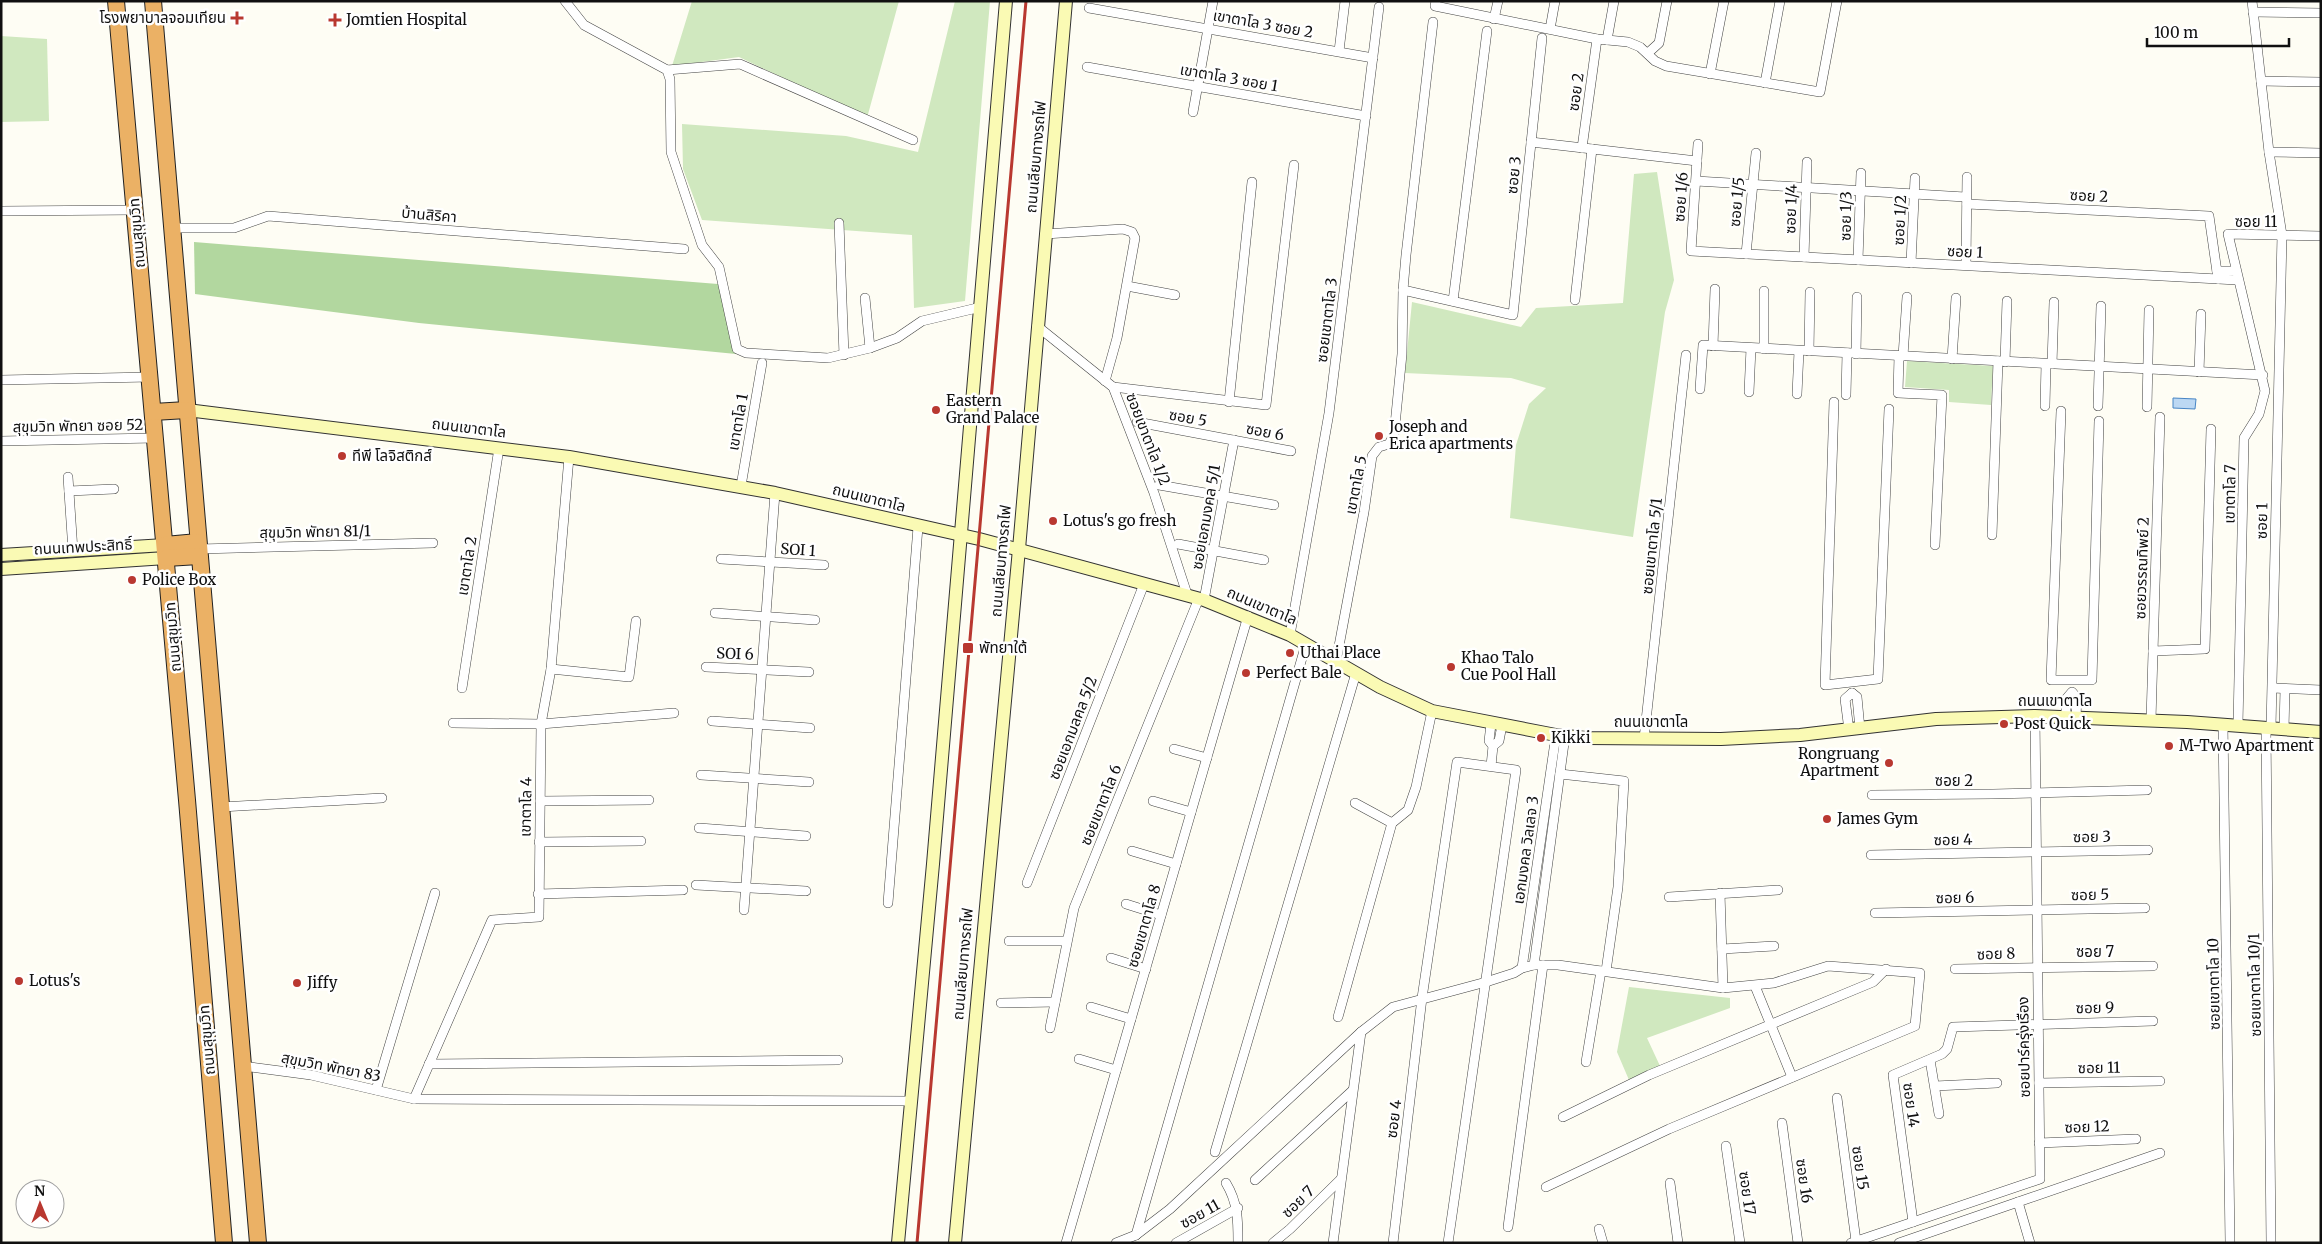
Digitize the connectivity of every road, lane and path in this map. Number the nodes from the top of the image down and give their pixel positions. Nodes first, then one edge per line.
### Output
1 (116, 1) edge
2 (154, 1) edge
3 (564, 1) edge
4 (1006, 1) edge
5 (1066, 1) edge
6 (1213, 1) edge
7 (1345, 1) edge
8 (1436, 1) edge
9 (1498, 1) edge
10 (1555, 1) edge
11 (1614, 1) edge
12 (1667, 1) edge
13 (1724, 1) edge
14 (1780, 1) edge
15 (1836, 1) edge
16 (2252, 1) edge
17 (1379, 7) dead end
18 (1089, 8) dead end
19 (2253, 12) junction
20 (2321, 13) edge
21 (1494, 19) junction
22 (1433, 22) dead end
23 (1208, 29) junction
24 (1550, 29) junction
25 (1487, 31) dead end
26 (1542, 38) dead end
27 (1602, 39) junction
28 (1339, 51) junction
29 (1648, 53) junction
30 (1373, 58) junction
31 (1087, 67) dead end
32 (667, 70) junction
33 (1710, 74) junction
34 (2261, 81) junction
35 (2321, 82) edge
36 (1765, 83) junction
37 (1197, 86) junction
38 (1193, 112) dead end
39 (1366, 116) junction
40 (913, 140) dead end
41 (1531, 142) junction
42 (1698, 144) dead end
43 (1582, 148) junction
44 (1592, 149) junction
45 (2269, 152) junction
46 (1756, 153) dead end
47 (2321, 153) edge
48 (1697, 161) junction
49 (1807, 162) dead end
50 (1294, 165) dead end
51 (1860, 172) dead end
52 (1967, 177) dead end
53 (1915, 178) dead end
54 (1696, 181) junction
55 (1252, 182) dead end
56 (1752, 184) junction
57 (1806, 188) junction
58 (1860, 191) junction
59 (1914, 194) junction
60 (1966, 201) junction
61 (135, 210) junction
62 (1, 211) edge
63 (839, 223) dead end
64 (173, 228) junction
65 (1045, 234) junction
66 (2282, 235) junction
67 (2321, 236) edge
68 (684, 249) dead end
69 (1691, 251) joint
70 (1746, 254) junction
71 (1804, 257) junction
72 (1858, 260) junction
73 (1911, 263) junction
74 (1966, 265) junction
75 (2217, 275) junction
76 (2237, 275) junction
77 (1127, 286) junction
78 (1715, 289) dead end
79 (1403, 290) junction
80 (1764, 291) dead end
81 (1810, 292) dead end
82 (1175, 295) dead end
83 (1857, 297) dead end
84 (1907, 297) dead end
85 (865, 298) dead end
86 (1956, 298) dead end
87 (1575, 300) dead end
88 (1453, 301) junction
89 (2007, 301) dead end
90 (2054, 302) dead end
91 (2101, 306) dead end
92 (981, 308) junction
93 (2149, 310) dead end
94 (2201, 314) dead end
95 (1037, 326) junction
96 (1713, 346) junction
97 (870, 348) junction
98 (1751, 348) junction
99 (1764, 349) junction
100 (1799, 351) junction
101 (1809, 351) junction
102 (844, 354) junction
103 (1852, 354) junction
104 (1686, 355) dead end
105 (1901, 356) junction
106 (1952, 359) junction
107 (2001, 362) junction
108 (762, 363) dead end
109 (2049, 364) junction
110 (2100, 367) junction
111 (2148, 369) junction
112 (2199, 372) junction
113 (2262, 375) junction
114 (150, 377) junction
115 (1, 380) edge
116 (1105, 381) junction
117 (1113, 388) junction
118 (1700, 389) dead end
119 (1749, 392) dead end
120 (1797, 394) dead end
121 (1846, 395) dead end
122 (1229, 402) junction
123 (1834, 402) dead end
124 (2045, 406) dead end
125 (2098, 406) dead end
126 (2147, 407) dead end
127 (1890, 409) dead end
128 (187, 410) junction
129 (2061, 411) dead end
130 (153, 412) junction
131 (2160, 416) dead end
132 (2099, 421) dead end
133 (1136, 422) dead end
134 (2212, 429) dead end
135 (155, 438) junction
136 (1234, 440) junction
137 (1, 441) edge
138 (499, 448) junction
139 (1291, 451) dead end
140 (569, 457) junction
141 (68, 477) dead end
142 (1159, 484) dead end
143 (741, 486) junction
144 (114, 489) dead end
145 (69, 491) junction
146 (775, 493) junction
147 (1224, 496) junction
148 (1274, 505) dead end
149 (918, 527) junction
150 (1992, 535) dead end
151 (961, 536) junction
152 (433, 543) dead end
153 (1178, 544) dead end
154 (1935, 545) dead end
155 (199, 549) junction
156 (1019, 549) junction
157 (73, 550) junction
158 (165, 551) junction
159 (1214, 551) junction
160 (1, 555) edge
161 (722, 559) dead end
162 (1264, 560) dead end
163 (770, 561) junction
164 (824, 565) dead end
165 (1, 569) edge
166 (1144, 584) junction
167 (1197, 597) junction
168 (715, 613) dead end
169 (766, 616) junction
170 (1248, 616) junction
171 (815, 620) dead end
172 (636, 621) dead end
173 (1290, 635) junction
174 (1306, 644) junction
175 (2153, 651) junction
176 (1336, 662) junction
177 (706, 667) dead end
178 (550, 668) junction
179 (762, 669) junction
180 (809, 672) dead end
181 (1356, 673) junction
182 (2071, 680) junction
183 (1851, 683) junction
184 (462, 688) dead end
185 (2273, 688) junction
186 (2285, 689) junction
187 (2321, 690) edge
188 (1432, 711) junction
189 (674, 713) dead end
190 (2034, 716) junction
191 (2071, 716) junction
192 (2151, 720) junction
193 (712, 721) dead end
194 (453, 723) dead end
195 (541, 724) junction
196 (758, 724) junction
197 (1497, 724) junction
198 (2223, 724) junction
199 (2238, 725) junction
200 (810, 728) dead end
201 (2274, 728) junction
202 (1855, 730) junction
203 (2321, 732) edge
204 (1561, 735) junction
205 (1644, 739) junction
206 (1174, 749) dead end
207 (1207, 758) junction
208 (1491, 766) junction
209 (1560, 774) junction
210 (701, 775) dead end
211 (754, 779) junction
212 (809, 782) dead end
213 (2147, 790) dead end
214 (2035, 793) junction
215 (1872, 795) dead end
216 (382, 798) dead end
217 (540, 800) junction
218 (649, 800) dead end
219 (1153, 801) dead end
220 (1355, 803) dead end
221 (221, 807) junction
222 (1191, 812) junction
223 (1392, 823) junction
224 (699, 828) dead end
225 (750, 832) junction
226 (806, 836) dead end
227 (641, 841) dead end
228 (539, 842) junction
229 (2148, 850) dead end
230 (1132, 851) dead end
231 (2036, 852) junction
232 (1871, 855) dead end
233 (1176, 864) junction
234 (1027, 883) dead end
235 (696, 885) dead end
236 (746, 887) junction
237 (683, 890) dead end
238 (1778, 890) dead end
239 (806, 891) dead end
240 (435, 893) dead end
241 (1720, 893) junction
242 (538, 894) junction
243 (1669, 897) dead end
244 (888, 903) dead end
245 (1126, 904) dead end
246 (2144, 908) dead end
247 (744, 910) dead end
248 (2037, 910) junction
249 (1875, 913) dead end
250 (1161, 915) junction
251 (1009, 941) dead end
252 (1066, 942) junction
253 (1774, 946) dead end
254 (1722, 949) junction
255 (1111, 958) dead end
256 (1539, 965) junction
257 (2037, 966) junction
258 (2153, 966) dead end
259 (1522, 968) junction
260 (1146, 969) junction
261 (1886, 969) junction
262 (1955, 969) dead end
263 (1604, 971) junction
264 (1486, 982) junction
265 (1755, 986) junction
266 (1723, 988) junction
267 (1422, 998) junction
268 (1055, 1002) junction
269 (1001, 1003) dead end
270 (1091, 1007) dead end
271 (1338, 1017) dead end
272 (1131, 1019) junction
273 (2153, 1021) dead end
274 (2038, 1023) junction
275 (1770, 1024) junction
276 (1953, 1027) joint
277 (1050, 1028) dead end
278 (1361, 1032) junction
279 (1079, 1059) dead end
280 (838, 1060) dead end
281 (1930, 1060) junction
282 (1586, 1062) dead end
283 (428, 1064) junction
284 (243, 1066) junction
285 (1116, 1070) junction
286 (1792, 1076) junction
287 (2160, 1081) dead end
288 (2039, 1083) junction
289 (1997, 1084) dead end
290 (1935, 1086) junction
291 (376, 1090) junction
292 (1352, 1091) junction
293 (1837, 1098) dead end
294 (414, 1100) junction
295 (911, 1101) junction
296 (1938, 1114) dead end
297 (1563, 1118) dead end
298 (1782, 1123) dead end
299 (2136, 1139) dead end
300 (2039, 1143) junction
301 (1726, 1146) dead end
302 (1215, 1152) dead end
303 (2160, 1153) dead end
304 (1341, 1179) junction
305 (1255, 1180) dead end
306 (1226, 1183) dead end
307 (1670, 1183) dead end
308 (1546, 1187) dead end
309 (2018, 1202) junction
310 (1238, 1208) junction
311 (1913, 1222) junction
312 (1508, 1227) dead end
313 (1600, 1229) dead end
314 (1136, 1235) junction
315 (1854, 1242) edge
316 (224, 1243) edge
317 (258, 1243) edge
318 (898, 1243) edge
319 (955, 1243) edge
320 (1066, 1243) edge
321 (1116, 1243) edge
322 (1176, 1243) edge
323 (1238, 1243) edge
324 (1273, 1243) edge
325 (1333, 1243) edge
326 (1393, 1243) edge
327 (1448, 1243) edge
328 (1603, 1243) edge
329 (1678, 1243) edge
330 (1740, 1243) edge
331 (1798, 1243) edge
332 (1899, 1243) edge
333 (2030, 1243) edge
334 (2230, 1243) edge
335 (2271, 1243) edge

1 - 61 highway, ถนนสุขุมวิท
2 - 64 highway
3 - 32 street
4 - 92 street
5 - 65 street, ถนนเลียบทางรถไฟ
6 - 23 street
7 - 28 street
8 - 21 street
9 - 21 street
10 - 24 street
11 - 27 street, ซอย 2
12 - 29 street
13 - 33 street
14 - 36 street
15 - 36 street
16 - 19 street, ซอย 1
17 - 30 street, ซอยเขาตาโล 3
18 - 23 street, เขาตาโล 3 ซอย 2
19 - 20 street
19 - 34 street, ซอย 1
21 - 24 street
22 - 79 street, เขาตาโล 5
23 - 28 street, เขาตาโล 3 ซอย 2
23 - 37 street
24 - 27 street
25 - 88 street
26 - 41 street, ซอย 3
27 - 29 street
27 - 43 street, ซอย 2
28 - 30 street, เขาตาโล 3 ซอย 2
29 - 33 street
30 - 39 street, ซอยเขาตาโล 3
31 - 37 street, เขาตาโล 3 ซอย 1
32 - 40 street
32 - 102 street
33 - 36 street
34 - 35 street
34 - 45 street, ซอย 1
37 - 38 street
37 - 39 street, เขาตาโล 3 ซอย 1
39 - 173 street, ซอยเขาตาโล 3
41 - 43 street
41 - 88 street, ซอย 3
42 - 48 street, ซอย 1/6
43 - 44 street
44 - 48 street
44 - 87 street
45 - 47 street
45 - 66 street, ซอย 1
46 - 56 street, ซอย 1/5
48 - 54 street, ซอย 1/6
49 - 57 street, ซอย 1/4
50 - 122 street
51 - 58 street, ซอย 1/3
52 - 60 street
53 - 59 street, ซอย 1/2
54 - 56 street, ซอย 2
54 - 69 street, ซอย 1/6
55 - 122 street
56 - 57 street, ซอย 2
56 - 70 street, ซอย 1/5
57 - 58 street, ซอย 2
57 - 71 street, ซอย 1/4
58 - 59 street, ซอย 2
58 - 72 street, ซอย 1/3
59 - 60 street, ซอย 2
59 - 73 street, ซอย 1/2
60 - 74 street
60 - 75 street, ซอย 2
61 - 62 street
61 - 114 highway, ถนนสุขุมวิท
63 - 102 street
64 - 68 street, บ้านสิริคา
64 - 128 highway
65 - 77 street
65 - 95 street, ถนนเลียบทางรถไฟ
66 - 67 street, ซอย 11
66 - 76 street, ซอย 11
66 - 185 street, ซอย 1
69 - 70 street, ซอย 1
70 - 71 street, ซอย 1
71 - 72 street, ซอย 1
72 - 73 street, ซอย 1
73 - 74 street, ซอย 1
74 - 75 street, ซอย 1
75 - 76 street, ซอย 1
76 - 113 street, เขาตาโล 7
77 - 82 street
77 - 116 street
78 - 96 street
79 - 88 street
79 - 176 street, เขาตาโล 5
80 - 99 street
81 - 101 street
83 - 103 street
84 - 105 street
85 - 97 street
86 - 106 street
89 - 107 street
90 - 109 street
91 - 110 street
92 - 97 street
92 - 151 street
93 - 111 street
94 - 112 street
95 - 116 street, ซอยเขาตาโล 1/2
95 - 156 street, ถนนเลียบทางรถไฟ
96 - 98 street
96 - 118 street
97 - 102 street
98 - 99 street
98 - 119 street
99 - 100 street
100 - 101 street
100 - 120 street
101 - 103 street
103 - 105 street
103 - 121 street
104 - 205 street, ซอยเขาตาโล 5/1
105 - 106 street
105 - 154 street
106 - 107 street
107 - 109 street
107 - 150 street
108 - 143 street, เขาตาโล 1
109 - 110 street
109 - 124 street
110 - 111 street
110 - 125 street
111 - 112 street
111 - 126 street
112 - 113 street
113 - 199 street, เขาตาโล 7
114 - 115 street
114 - 130 highway, ถนนสุขุมวิท
116 - 117 street, ซอยเขาตาโล 1/2
117 - 122 street
117 - 167 street, ซอยเขาตาโล 1/2
123 - 183 street
127 - 183 street
128 - 130 highway
128 - 138 street, ถนนเขาตาโล
128 - 155 highway
129 - 182 street
130 - 135 highway, ถนนสุขุมวิท
131 - 175 street, ซอยวรรณทิพย์ 2
132 - 182 street
133 - 136 street, ซอย 5
134 - 175 street
135 - 137 street, สุขุมวิท พัทยา ซอย 52
135 - 158 highway, ถนนสุขุมวิท
136 - 139 street, ซอย 6
136 - 147 street, ซอยเอกมงคล 5/1
138 - 140 street, ถนนเขาตาโล
138 - 184 street, เขาตาโล 2
140 - 143 street, ถนนเขาตาโล
140 - 178 street, เขาตาโล 4
141 - 145 street
142 - 147 street
143 - 146 street, ถนนเขาตาโล
144 - 145 street
145 - 157 street
146 - 149 street, ถนนเขาตาโล
146 - 163 street
147 - 148 street
147 - 159 street, ซอยเอกมงคล 5/1
149 - 151 street, ถนนเขาตาโล
149 - 244 street
151 - 156 street, ถนนเขาตาโล
151 - 295 street
152 - 155 street, สุขุมวิท พัทยา 81/1
153 - 159 street
155 - 158 highway
155 - 221 highway
156 - 166 street, ถนนเขาตาโล
156 - 319 street, ถนนเลียบทางรถไฟ
157 - 158 street, ถนนเทพประสิทธิ์
157 - 160 street, ถนนเทพประสิทธิ์
158 - 165 street, ถนนเทพประสิทธิ์
158 - 316 highway, ถนนสุขุมวิท
159 - 162 street
159 - 167 street, ซอยเอกมงคล 5/1
161 - 163 street, SOI 1
163 - 164 street, SOI 1
163 - 169 street
166 - 167 street, ถนนเขาตาโล
166 - 234 street, ซอยเอกมลคล 5/2
167 - 170 street, ถนนเขาตาโล
167 - 252 street, ซอยเขาตาโล 6
168 - 169 street
169 - 171 street
169 - 179 street
170 - 173 street, ถนนเขาตาโล
170 - 207 street, ซอยเขาตาโล 8
172 - 178 street
173 - 174 street, ถนนเขาตาโล
174 - 176 street, ถนนเขาตาโล
174 - 314 street
175 - 192 street, ซอยวรรณทิพย์ 2
176 - 181 street, ถนนเขาตาโล
177 - 179 street, SOI 6
178 - 195 street, เขาตาโล 4
179 - 180 street, SOI 6
179 - 196 street
181 - 188 street, ถนนเขาตาโล
181 - 302 street
182 - 191 street
183 - 202 street
185 - 186 street
185 - 201 street, ซอย 1
186 - 187 street
186 - 201 street
188 - 197 street, ถนนเขาตาโล
188 - 223 street
189 - 195 street
190 - 191 street, ถนนเขาตาโล
190 - 202 street, ถนนเขาตาโล
190 - 214 street, ซอยปาร์ครุ่งเรือง
191 - 192 street, ถนนเขาตาโล
192 - 198 street, ถนนเขาตาโล
193 - 196 street
194 - 195 street
195 - 217 street, เขาตาโล 4
196 - 200 street
196 - 211 street
197 - 204 street, ถนนเขาตาโล
197 - 208 street
198 - 199 street, ถนนเขาตาโล
198 - 334 street, ซอยเขาตาโล 10
199 - 201 street, ถนนเขาตาโล
201 - 203 street, ถนนเขาตาโล
201 - 335 street, ซอยเขาตาโล 10/1
202 - 205 street, ถนนเขาตาโล
204 - 205 street, ถนนเขาตาโล
204 - 209 street, เอกมงคล วิลเลจ 3
204 - 259 street, เอกมงคล วิลเลจ 3
206 - 207 street
207 - 222 street, ซอยเขาตาโล 8
208 - 264 street
208 - 267 street, ซอย 4
209 - 256 street, เอกมงคล วิลเลจ 3
209 - 263 street
210 - 211 street
211 - 212 street
211 - 225 street
213 - 214 street
214 - 215 street, ซอย 2
214 - 231 street, ซอยปาร์ครุ่งเรือง
216 - 221 street
217 - 218 street
217 - 228 street, เขาตาโล 4
219 - 222 street
220 - 223 street
221 - 284 highway
222 - 233 street, ซอยเขาตาโล 8
223 - 271 street
224 - 225 street
225 - 226 street
225 - 236 street
227 - 228 street
228 - 242 street, เขาตาโล 4
229 - 231 street, ซอย 3
230 - 233 street
231 - 232 street, ซอย 4
231 - 248 street, ซอยปาร์ครุ่งเรือง
233 - 250 street, ซอยเขาตาโล 8
235 - 236 street
236 - 239 street
236 - 247 street
237 - 242 street
238 - 241 street
240 - 291 street
241 - 243 street
241 - 254 street
242 - 283 street, เขาตาโล 4
245 - 250 street
246 - 248 street, ซอย 5
248 - 249 street, ซอย 6
248 - 257 street, ซอยปาร์ครุ่งเรือง
250 - 260 street, ซอยเขาตาโล 8
251 - 252 street
252 - 268 street, ซอยเขาตาโล 6
253 - 254 street
254 - 266 street
255 - 260 street
256 - 259 street
256 - 263 street
256 - 312 street, เอกมงคล วิลเลจ 3
257 - 258 street, ซอย 7
257 - 262 street, ซอย 8
257 - 274 street, ซอยปาร์ครุ่งเรือง
259 - 264 street
260 - 272 street, ซอยเขาตาโล 8
261 - 265 street
261 - 275 street
261 - 286 street
263 - 266 street
263 - 282 street
264 - 267 street
264 - 327 street
265 - 266 street
265 - 275 street
267 - 278 street
267 - 326 street, ซอย 4
268 - 269 street
268 - 277 street, ซอยเขาตาโล 6
270 - 272 street
272 - 285 street, ซอยเขาตาโล 8
273 - 274 street, ซอย 9
274 - 276 street, ซอย 9
274 - 288 street, ซอยปาร์ครุ่งเรือง
275 - 286 street
275 - 297 street
276 - 281 street, ซอย 14
278 - 292 street
278 - 314 street
279 - 285 street
280 - 283 street
281 - 290 street
281 - 311 street, ซอย 14
283 - 294 street, เขาตาโล 4
284 - 291 street, สุขุมวิท พัทยา 83
284 - 317 highway
285 - 320 street, ซอยเขาตาโล 8
286 - 308 street
287 - 288 street, ซอย 11
288 - 300 street, ซอยปาร์ครุ่งเรือง
289 - 290 street
290 - 296 street
291 - 294 street, สุขุมวิท พัทยา 83
292 - 304 street
292 - 305 street
293 - 315 street, ซอย 15
294 - 295 street, สุขุมวิท พัทยา 83
295 - 318 street
298 - 331 street, ซอย 16
299 - 300 street, ซอย 12
300 - 311 street, ซอยปาร์ครุ่งเรือง
301 - 330 street, ซอย 17
303 - 309 street
304 - 324 street, ซอย 7
304 - 325 street
306 - 310 street
307 - 329 street
309 - 332 street
309 - 333 street
310 - 322 street, ซอย 11
310 - 323 street
311 - 315 street, ซอยปาร์ครุ่งเรือง
313 - 328 street
314 - 321 street

